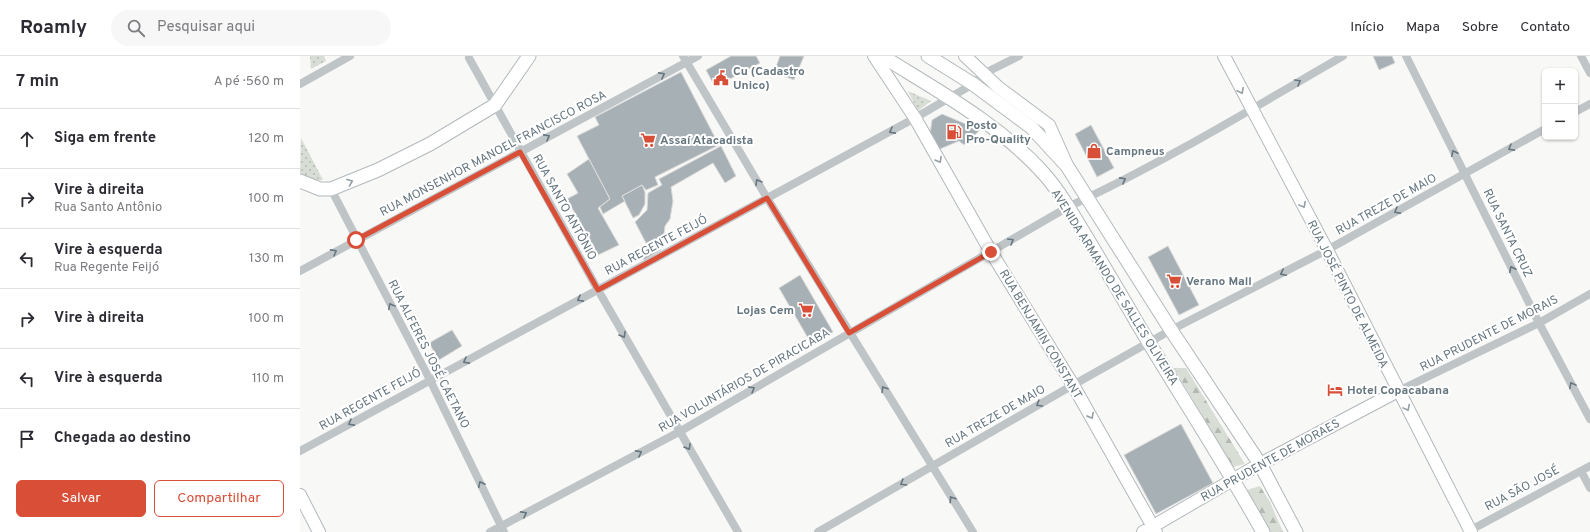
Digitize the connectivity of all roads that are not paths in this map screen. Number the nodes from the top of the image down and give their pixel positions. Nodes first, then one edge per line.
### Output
1 (350, 56) edge
2 (529, 56) edge
3 (698, 56) edge
4 (874, 56) edge
5 (882, 56) edge
6 (928, 56) edge
7 (965, 56) edge
8 (1019, 56) edge
9 (1224, 56) edge
10 (1343, 56) edge
11 (1406, 56) edge
12 (1582, 56) edge
13 (469, 58) dead end
14 (685, 59) edge
15 (1590, 72) edge
16 (985, 73) junction
17 (300, 84) edge
18 (973, 84) junction
19 (950, 98) junction
20 (1590, 104) edge
21 (495, 105) junction
22 (1251, 110) junction
23 (1578, 110) edge
24 (915, 118) junction
25 (1542, 131) edge
26 (520, 152) junction
27 (1067, 166) junction
28 (1465, 174) junction
29 (300, 181) edge
30 (330, 189) junction
31 (767, 198) junction
32 (1088, 198) junction
33 (1068, 207) junction
34 (356, 240) junction
35 (1327, 250) junction
36 (991, 252) junction
37 (300, 271) edge
38 (598, 290) junction
39 (1590, 294) edge
40 (1539, 323) junction
41 (1171, 330) junction
42 (849, 333) junction
43 (1149, 344) junction
44 (430, 380) junction
45 (1073, 385) junction
46 (1398, 391) junction
47 (1590, 419) edge
48 (679, 432) junction
49 (300, 451) edge
50 (1260, 464) junction
51 (931, 466) junction
52 (1590, 466) edge
53 (1581, 471) junction
54 (1233, 479) junction
55 (1590, 488) edge
56 (300, 495) edge
57 (503, 529) edge
58 (1151, 530) edge
59 (1469, 531) edge
60 (319, 532) edge
61 (490, 532) edge
62 (738, 532) edge
63 (818, 532) edge
64 (974, 532) edge
65 (1263, 532) edge
66 (1296, 532) edge

1 - 17 street
2 - 21 main road
3 - 14 street, RUA MONSENHOR MANOEL FRANCISCO ROSA
4 - 24 street, RUA BENJAMIN CONSTANT
5 - 19 main road, AVENIDA ARMANDO DE SALLES OLIVEIRA
6 - 18 main road, AVENIDA ARMANDO DE SALLES OLIVEIRA
7 - 16 street
8 - 16 street, RUA REGENTE FEIJÓ
9 -> 22 street, RUA JOSÉ PINTO DE ALMEIDA
22 -> 10 street, RUA VOLUNTÁRIOS DE PIRACICABA
28 -> 11 street, RUA SANTA CRUZ
12 - 15 street
13 - 21 street, RUA SANTO ANTÔNIO
26 -> 14 street, RUA MONSENHOR MANOEL FRANCISCO ROSA
31 -> 14 street
16 - 18 street, RUA REGENTE FEIJÓ
16 - 27 street
18 - 19 street, RUA REGENTE FEIJÓ
18 - 27 main road, AVENIDA ARMANDO DE SALLES OLIVEIRA
19 - 24 street, RUA REGENTE FEIJÓ
19 - 33 main road, AVENIDA ARMANDO DE SALLES OLIVEIRA
20 - 23 street
21 - 26 street, RUA SANTO ANTÔNIO
30 -> 21 main road
32 -> 22 street, RUA VOLUNTÁRIOS DE PIRACICABA
22 -> 35 street, RUA JOSÉ PINTO DE ALMEIDA
24 -> 31 street, RUA REGENTE FEIJÓ
24 -> 36 street, RUA BENJAMIN CONSTANT
25 -> 28 street, RUA TREZE DE MAIO
26 - 34 street, RUA MONSENHOR MANOEL FRANCISCO ROSA
26 - 38 street, RUA SANTO ANTÔNIO
27 - 32 main road, AVENIDA ARMANDO DE SALLES OLIVEIRA
28 -> 35 street, RUA TREZE DE MAIO
40 -> 28 street, RUA SANTA CRUZ
29 - 30 main road
30 - 34 street, RUA ALFERES JOSÉ CAETANO
31 - 38 street, RUA REGENTE FEIJÓ
31 - 42 street
32 - 33 street, RUA VOLUNTÁRIOS DE PIRACICABA
32 - 41 main road, AVENIDA ARMANDO DE SALLES OLIVEIRA
36 -> 33 street, RUA VOLUNTÁRIOS DE PIRACICABA
33 - 43 main road, AVENIDA ARMANDO DE SALLES OLIVEIRA
37 -> 34 street, RUA MONSENHOR MANOEL FRANCISCO ROSA
44 -> 34 street, RUA ALFERES JOSÉ CAETANO
35 -> 41 street, RUA TREZE DE MAIO
35 - 46 street, RUA JOSÉ PINTO DE ALMEIDA
36 - 42 street, RUA VOLUNTÁRIOS DE PIRACICABA
36 - 45 street, RUA BENJAMIN CONSTANT
38 -> 44 street, RUA REGENTE FEIJÓ
38 -> 48 street, RUA SANTO ANTÔNIO
39 - 40 street, RUA PRUDENTE DE MORAIS
40 - 46 street, RUA PRUDENTE DE MORAIS
47 -> 40 street, RUA SANTA CRUZ
41 - 43 street, RUA TREZE DE MAIO
41 - 50 main road, AVENIDA ARMANDO DE SALLES OLIVEIRA
48 -> 42 street, RUA VOLUNTÁRIOS DE PIRACICABA
51 -> 42 street
43 - 45 street, RUA TREZE DE MAIO
43 - 54 main road, AVENIDA ARMANDO DE SALLES OLIVEIRA
44 -> 49 street, RUA REGENTE FEIJÓ
57 -> 44 street, RUA ALFERES JOSÉ CAETANO
45 -> 51 street, RUA TREZE DE MAIO
45 -> 58 street, RUA BENJAMIN CONSTANT
46 - 50 street, RUA PRUDENTE DE MORAES
46 -> 59 street, RUA JOSÉ PINTO DE ALMEIDA
57 -> 48 street, RUA VOLUNTÁRIOS DE PIRACICABA
48 -> 62 street, RUA SANTO ANTÔNIO
50 - 54 street, RUA PRUDENTE DE MORAES
50 - 66 main road, AVENIDA ARMANDO DE SALLES OLIVEIRA
51 -> 63 street, RUA TREZE DE MAIO
64 -> 51 street
52 - 53 street, RUA SÃO JOSÉ
53 - 55 street
53 - 59 street, RUA SÃO JOSÉ
54 - 58 street, RUA PRUDENTE DE MORAES
54 - 65 main road, AVENIDA ARMANDO DE SALLES OLIVEIRA
56 - 60 street
57 - 61 street, RUA VOLUNTÁRIOS DE PIRACICABA

